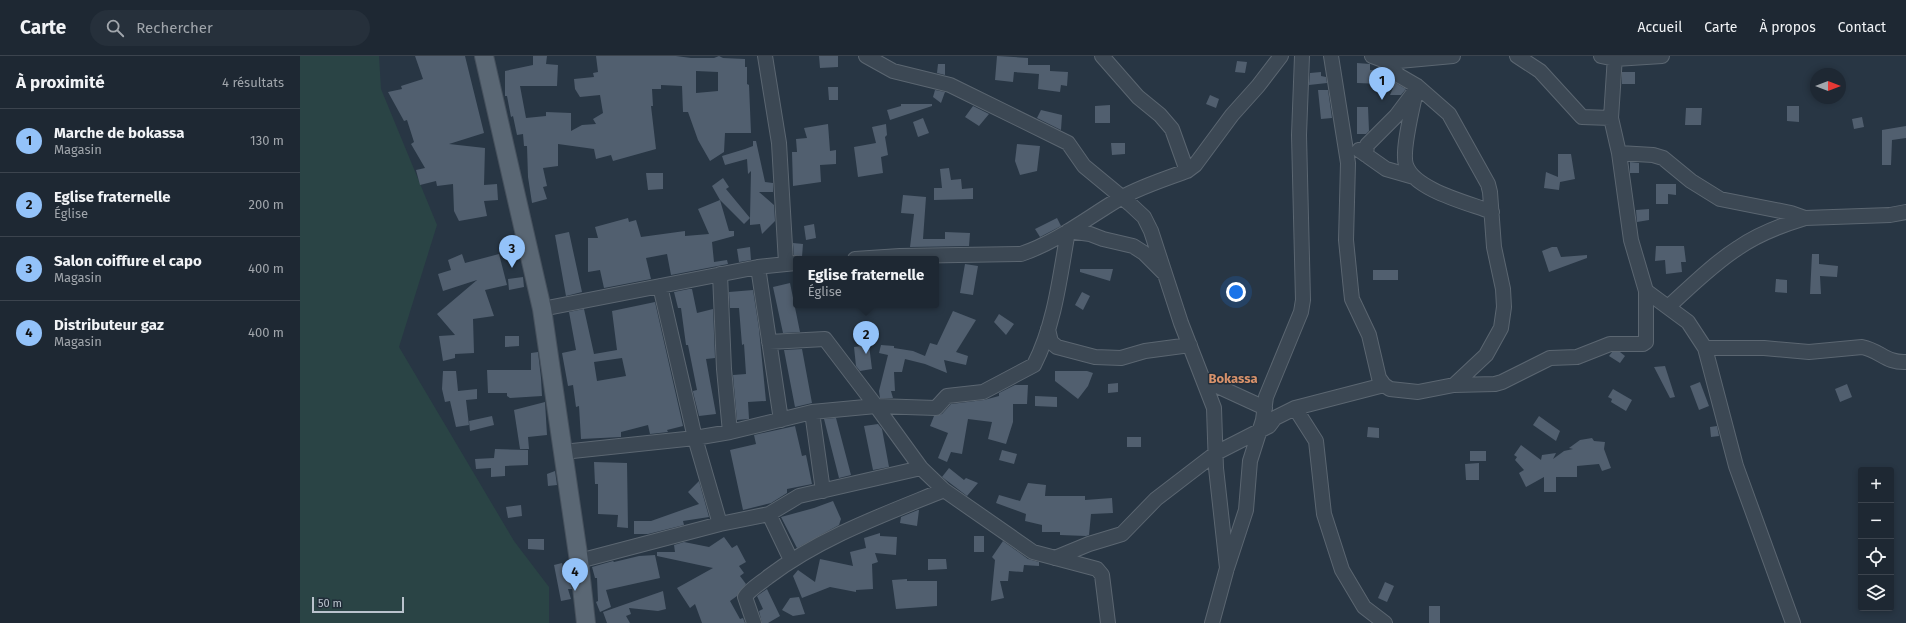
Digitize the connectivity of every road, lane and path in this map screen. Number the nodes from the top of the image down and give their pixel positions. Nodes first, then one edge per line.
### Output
1 (484, 56) edge
2 (765, 56) edge
3 (866, 56) edge
4 (1102, 56) edge
5 (1281, 56) edge
6 (1302, 56) edge
7 (1331, 56) edge
8 (1372, 56) edge
9 (1453, 56) edge
10 (1517, 56) edge
11 (1601, 56) edge
12 (1662, 56) edge
13 (1615, 58) edge
14 (1388, 62) junction
15 (1417, 86) junction
16 (1611, 118) junction
17 (1345, 139) junction
18 (1619, 153) junction
19 (1366, 155) junction
20 (1187, 171) junction
21 (1414, 177) junction
22 (1121, 198) junction
23 (1492, 212) junction
24 (1906, 212) edge
25 (1805, 218) junction
26 (1068, 231) junction
27 (900, 256) edge
28 (791, 263) edge
29 (758, 267) junction
30 (1164, 273) junction
31 (720, 274) junction
32 (660, 286) junction
33 (1646, 291) junction
34 (1668, 307) junction
35 (542, 309) junction
36 (1048, 329) junction
37 (769, 342) junction
38 (1190, 345) junction
39 (1704, 348) junction
40 (1064, 350) junction
41 (1038, 358) junction
42 (1906, 362) edge
43 (1204, 380) junction
44 (1384, 384) junction
45 (1454, 384) junction
46 (876, 406) junction
47 (1265, 408) junction
48 (1295, 408) junction
49 (812, 412) junction
50 (781, 420) junction
51 (1260, 429) junction
52 (730, 432) junction
53 (695, 438) junction
54 (563, 452) junction
55 (1216, 453) junction
56 (921, 468) junction
57 (944, 490) junction
58 (823, 491) junction
59 (769, 514) junction
60 (720, 524) junction
61 (1055, 558) junction
62 (791, 560) junction
63 (579, 561) junction
64 (1227, 568) junction
65 (586, 623) edge
66 (754, 623) edge
67 (1108, 623) edge
68 (1212, 623) edge
69 (1385, 623) edge
70 (1793, 623) edge

1 - 35 main road
2 - 28 street
3 - 22 street
4 - 20 street
5 - 20 street
6 - 47 street
7 - 17 street
8 - 14 street
9 - 14 street
10 - 16 street
11 - 13 street
12 - 13 street
13 - 16 street
14 - 15 street
15 - 19 street
15 - 21 street
15 - 23 street
16 - 18 street
17 - 19 street
17 - 44 street
18 - 25 street
18 - 33 street
19 - 21 street
20 - 22 street
21 - 23 street
22 - 26 street
22 - 30 street
23 - 45 street
24 - 25 street
25 - 34 street
26 - 27 street
26 - 30 street
26 - 36 street
28 - 29 street
29 - 31 street
29 - 37 street
30 - 38 street
31 - 32 street
31 - 52 street
32 - 35 street
32 - 53 street
33 - 34 street
33 - 45 street
34 - 39 street
35 - 54 main road
36 - 40 street
36 - 41 street
37 - 46 street
37 - 50 street
38 - 40 street
38 - 43 street
39 - 42 street
39 - 70 street
40 - 41 street
41 - 46 street
43 - 47 street
43 - 55 street
44 - 45 street
44 - 48 street
46 - 49 street
46 - 56 street
47 - 51 street
48 - 51 street
48 - 69 street
49 - 50 street
49 - 58 street
50 - 52 street
51 - 55 street
51 - 64 street
52 - 53 street
53 - 54 street
53 - 60 street
54 - 63 main road
55 - 61 street
55 - 64 street
56 - 57 street
56 - 58 street
57 - 61 street
57 - 62 street
58 - 59 street
59 - 60 street
59 - 62 street
60 - 63 street
61 - 67 street
62 - 66 street
63 - 65 main road
64 - 68 street

